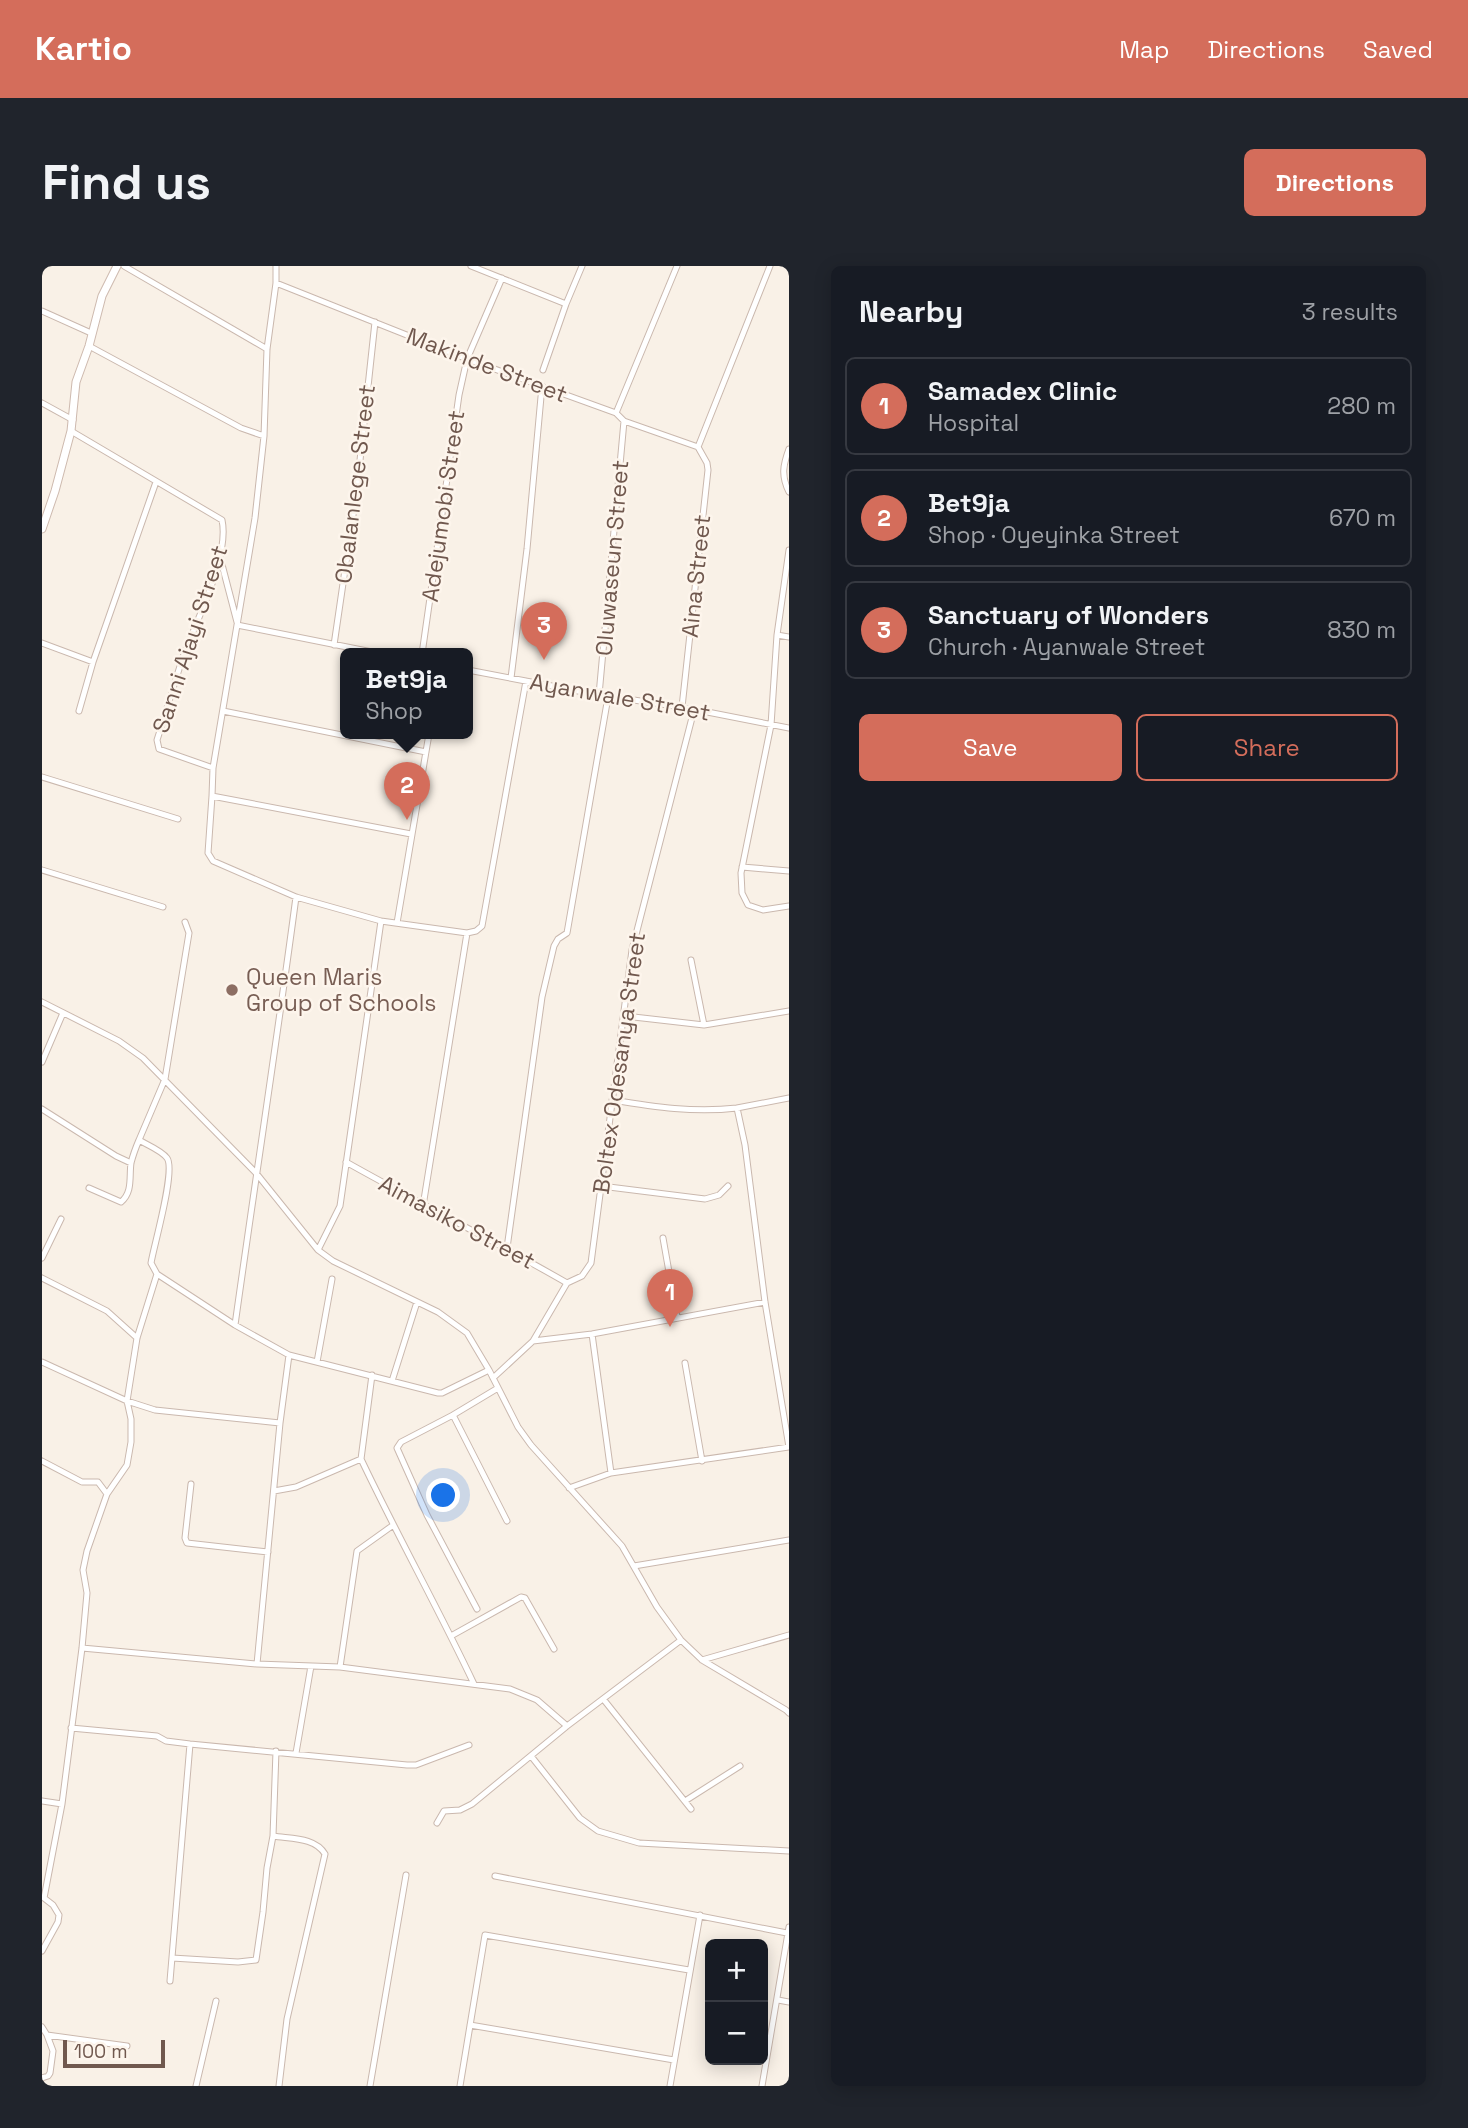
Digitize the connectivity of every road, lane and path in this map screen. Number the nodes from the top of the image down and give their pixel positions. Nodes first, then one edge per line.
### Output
1 (117, 266) edge
2 (124, 266) edge
3 (276, 266) edge
4 (471, 266) edge
5 (582, 266) edge
6 (677, 266) edge
7 (770, 266) edge
8 (488, 269) edge
9 (502, 278) junction
10 (276, 283) junction
11 (566, 304) junction
12 (42, 311) edge
13 (375, 322) junction
14 (91, 333) junction
15 (89, 346) junction
16 (267, 349) junction
17 (467, 359) junction
18 (543, 370) dead end
19 (542, 386) junction
20 (42, 403) edge
21 (616, 413) junction
22 (73, 420) junction
23 (624, 421) junction
24 (71, 431) junction
25 (264, 436) junction
26 (698, 447) junction
27 (789, 449) edge
28 (156, 482) junction
29 (789, 492) edge
30 (42, 530) edge
31 (789, 550) edge
32 (220, 557) junction
33 (237, 625) junction
34 (777, 635) junction
35 (789, 637) edge
36 (42, 643) edge
37 (334, 645) junction
38 (350, 648) edge
39 (423, 648) edge
40 (93, 662) junction
41 (473, 671) edge
42 (511, 678) junction
43 (526, 681) junction
44 (599, 695) junction
45 (608, 697) junction
46 (682, 707) junction
47 (694, 710) junction
48 (79, 711) dead end
49 (223, 711) junction
50 (771, 725) junction
51 (789, 728) edge
52 (340, 735) edge
53 (362, 739) edge
54 (428, 739) edge
55 (426, 752) junction
56 (213, 768) junction
57 (42, 777) edge
58 (212, 796) junction
59 (178, 819) dead end
60 (411, 834) junction
61 (742, 867) junction
62 (42, 870) edge
63 (789, 871) edge
64 (296, 897) junction
65 (789, 906) edge
66 (163, 907) dead end
67 (381, 921) junction
68 (185, 922) dead end
69 (397, 923) junction
70 (467, 933) junction
71 (691, 960) dead end
72 (42, 1002) edge
73 (789, 1010) edge
74 (64, 1013) junction
75 (625, 1016) junction
76 (704, 1025) junction
77 (42, 1062) edge
78 (165, 1079) junction
79 (789, 1098) edge
80 (612, 1100) junction
81 (42, 1108) edge
82 (737, 1108) junction
83 (139, 1140) junction
84 (346, 1162) junction
85 (131, 1163) junction
86 (256, 1173) junction
87 (601, 1186) junction
88 (728, 1186) dead end
89 (89, 1188) dead end
90 (423, 1206) junction
91 (61, 1219) dead end
92 (663, 1238) dead end
93 (507, 1248) junction
94 (318, 1250) junction
95 (42, 1258) edge
96 (157, 1274) junction
97 (42, 1278) edge
98 (332, 1279) dead end
99 (567, 1283) junction
100 (417, 1302) junction
101 (765, 1302) junction
102 (677, 1317) junction
103 (235, 1325) junction
104 (592, 1334) junction
105 (137, 1338) junction
106 (533, 1341) junction
107 (289, 1355) junction
108 (42, 1362) edge
109 (317, 1363) junction
110 (685, 1363) dead end
111 (489, 1370) junction
112 (372, 1375) junction
113 (493, 1378) junction
114 (392, 1381) junction
115 (498, 1388) junction
116 (127, 1401) junction
117 (453, 1415) junction
118 (280, 1423) junction
119 (789, 1447) edge
120 (361, 1459) junction
121 (42, 1461) edge
122 (702, 1461) junction
123 (611, 1474) junction
124 (191, 1483) dead end
125 (569, 1488) junction
126 (274, 1491) junction
127 (107, 1494) junction
128 (507, 1521) dead end
129 (392, 1526) junction
130 (789, 1540) edge
131 (268, 1552) junction
132 (634, 1566) junction
133 (477, 1609) dead end
134 (789, 1635) edge
135 (451, 1636) junction
136 (681, 1640) junction
137 (82, 1648) junction
138 (554, 1649) dead end
139 (702, 1660) junction
140 (257, 1664) junction
141 (311, 1666) junction
142 (340, 1667) junction
143 (474, 1684) junction
144 (604, 1700) junction
145 (788, 1710) edge
146 (567, 1726) junction
147 (71, 1728) junction
148 (190, 1744) junction
149 (469, 1745) dead end
150 (276, 1751) junction
151 (296, 1753) junction
152 (531, 1756) junction
153 (740, 1766) dead end
154 (42, 1801) edge
155 (685, 1801) junction
156 (62, 1804) junction
157 (691, 1809) dead end
158 (438, 1823) dead end
159 (273, 1836) junction
160 (789, 1851) edge
161 (406, 1875) dead end
162 (495, 1877) dead end
163 (43, 1901) edge
164 (699, 1915) junction
165 (788, 1930) edge
166 (42, 1951) edge
167 (172, 1958) junction
168 (689, 1970) junction
169 (170, 1981) dead end
170 (778, 2000) junction
171 (216, 2001) dead end
172 (789, 2002) edge
173 (470, 2025) junction
174 (42, 2027) edge
175 (47, 2035) junction
176 (127, 2046) dead end
177 (674, 2060) junction
178 (42, 2078) edge
179 (196, 2086) edge
180 (279, 2086) edge
181 (370, 2086) edge
182 (460, 2086) edge
183 (670, 2086) edge
184 (762, 2086) edge

1 - 14 main road
2 - 16 street
3 - 10 street
4 - 8 street
5 - 11 street
6 - 21 street
7 - 26 street
8 - 9 street
9 - 11 street
9 - 17 street, Adejumobi Street
10 - 13 street, Makinde Street
10 - 16 street
11 - 18 street
12 - 14 street
13 - 17 street, Makinde Street
13 - 37 street, Obalanlege Street
14 - 15 main road
15 - 22 main road
15 - 25 street
16 - 25 street
17 - 19 street, Makinde Street
17 - 39 street, Adejumobi Street
19 - 21 street, Makinde Street
19 - 42 street
20 - 22 street
21 - 23 street, Makinde Street
22 - 24 main road
23 - 26 street, Makinde Street
23 - 44 street, Oluwaseun Street
24 - 28 street, Sanni Ajayi Street
24 - 30 main road
25 - 33 street
26 - 46 street, Aina Street
27 - 29 street
28 - 32 street, Sanni Ajayi Street
28 - 40 street
31 - 34 street
32 - 33 street
32 - 56 street, Sanni Ajayi Street
33 - 37 street
33 - 49 street
34 - 35 street
34 - 50 street
36 - 40 street
37 - 38 street
40 - 48 street
41 - 42 street, Ayanwale Street
42 - 43 street, Ayanwale Street
43 - 44 street, Ayanwale Street
43 - 70 street
44 - 45 street, Ayanwale Street
45 - 46 street, Ayanwale Street
45 - 93 street
46 - 47 street, Ayanwale Street
47 - 50 street, Ayanwale Street
47 - 75 street, Boltex Odesanya Street
49 - 52 street
49 - 56 street
50 - 51 street, Ayanwale Street
50 - 61 street
53 - 55 street
54 - 55 street
55 - 60 street
56 - 58 street
57 - 59 street
58 - 60 street
58 - 64 street
60 - 69 street
61 - 63 street
61 - 65 street
62 - 66 street
64 - 67 street
64 - 86 street
67 - 69 street
67 - 84 street
68 - 78 street
69 - 70 street
70 - 90 street
71 - 76 street
72 - 74 street
73 - 76 street
74 - 77 street
74 - 78 street
75 - 76 street
75 - 80 street, Boltex Odesanya Street
78 - 83 street
78 - 86 street
79 - 82 street
80 - 82 street
80 - 87 street, Boltex Odesanya Street
81 - 85 street
82 - 101 street
83 - 85 street
83 - 96 street
84 - 90 street, Aimasiko Street
84 - 94 street
85 - 89 street
86 - 94 street
86 - 103 street
87 - 88 street
87 - 99 street, Boltex Odesanya Street
90 - 93 street, Aimasiko Street
91 - 95 street
92 - 102 street
93 - 99 street, Aimasiko Street
94 - 100 street
96 - 103 street
96 - 105 street
97 - 105 street
98 - 109 street
99 - 106 street, Boltex Odesanya Street
100 - 111 street
100 - 114 street
101 - 102 street
101 - 119 street
102 - 104 street
103 - 107 street
104 - 106 street
104 - 123 street
105 - 116 street
106 - 113 street, Boltex Odesanya Street
107 - 109 street
107 - 118 street
108 - 116 street
109 - 112 street
110 - 122 street
111 - 113 street
111 - 114 street
112 - 114 street
112 - 120 street
113 - 115 street
115 - 117 street
115 - 125 street
116 - 118 street
116 - 127 street
117 - 128 street
117 - 133 street
118 - 126 street
119 - 122 street
120 - 126 street
120 - 129 street
121 - 127 street
122 - 123 street
123 - 125 street
124 - 131 street
125 - 132 street
126 - 131 street
127 - 137 street
129 - 135 street
129 - 142 street
130 - 132 street
131 - 140 street
132 - 136 street
134 - 139 street
135 - 138 street
135 - 143 street
136 - 139 street
136 - 144 street
137 - 140 street
137 - 147 street
139 - 145 street
140 - 141 street
141 - 142 street
141 - 151 street
142 - 143 street
143 - 146 street
144 - 146 street
144 - 155 street
146 - 152 street
147 - 148 street
147 - 156 street
148 - 150 street
148 - 167 street
149 - 151 street
150 - 151 street
150 - 159 street
152 - 158 street
152 - 160 street
153 - 155 street
154 - 156 street
155 - 157 street
156 - 163 street
159 - 167 street
159 - 180 street
161 - 181 street
162 - 164 street
163 - 166 street
164 - 165 street
164 - 168 street
165 - 170 street
167 - 169 street
168 - 173 street
168 - 177 street
170 - 172 street
170 - 184 street
171 - 179 street
173 - 177 street
173 - 182 street
174 - 175 street
175 - 176 street
175 - 178 street
177 - 183 street

